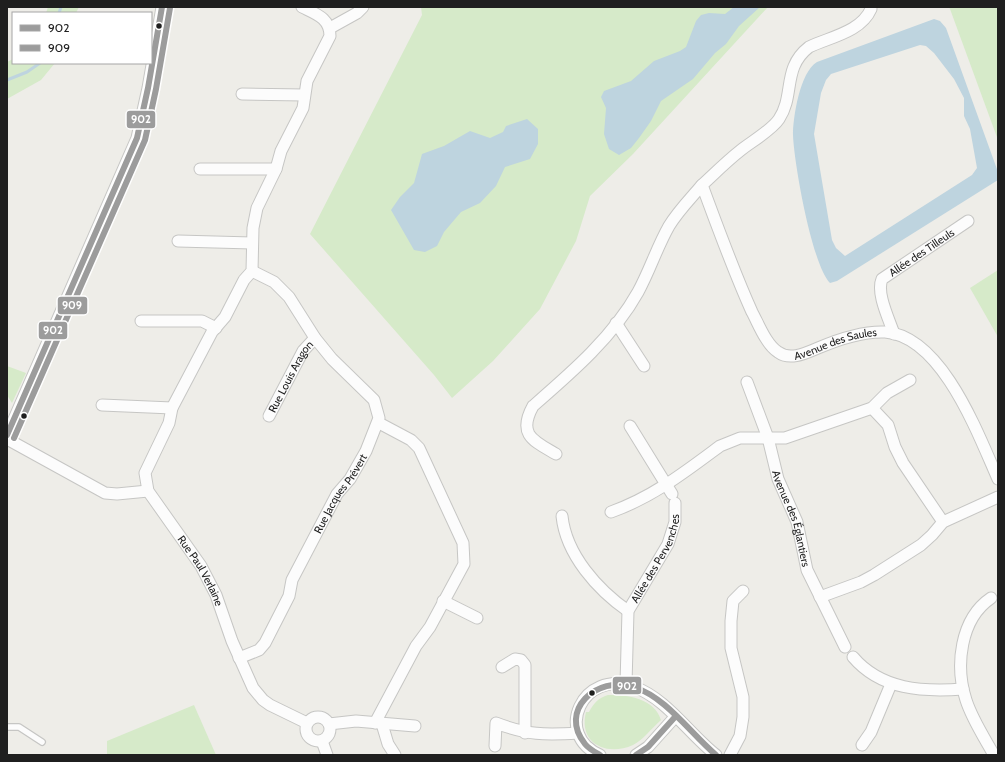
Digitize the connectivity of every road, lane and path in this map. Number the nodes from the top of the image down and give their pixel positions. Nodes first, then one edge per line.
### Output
1 (162, 7) edge
2 (302, 7) edge
3 (363, 7) edge
4 (871, 9) dead end
5 (330, 28) junction
6 (242, 94) dead end
7 (304, 95) junction
8 (200, 169) dead end
9 (276, 170) junction
10 (702, 185) junction
11 (968, 221) dead end
12 (178, 241) dead end
13 (252, 243) junction
14 (252, 271) junction
15 (141, 321) dead end
16 (616, 324) junction
17 (216, 328) junction
18 (894, 334) junction
19 (315, 338) junction
20 (644, 366) dead end
21 (910, 380) dead end
22 (747, 382) dead end
23 (102, 405) dead end
24 (172, 408) junction
25 (872, 408) junction
26 (269, 416) dead end
27 (378, 423) junction
28 (630, 426) dead end
29 (7, 435) edge
30 (768, 438) junction
31 (7, 439) edge
32 (556, 454) dead end
33 (998, 479) edge
34 (148, 491) junction
35 (671, 494) junction
36 (998, 497) edge
37 (610, 512) dead end
38 (562, 516) dead end
39 (944, 522) junction
40 (743, 590) dead end
41 (820, 597) junction
42 (991, 598) dead end
43 (444, 601) junction
44 (628, 611) junction
45 (477, 618) dead end
46 (846, 647) dead end
47 (853, 657) dead end
48 (239, 658) junction
49 (502, 666) dead end
50 (626, 684) junction
51 (891, 684) junction
52 (963, 690) junction
53 (675, 716) junction
54 (307, 723) junction
55 (378, 723) junction
56 (329, 724) junction
57 (415, 726) dead end
58 (7, 727) edge
59 (525, 733) junction
60 (578, 733) junction
61 (322, 741) junction
62 (42, 742) dead end
63 (862, 745) dead end
64 (495, 746) dead end
65 (327, 755) edge
66 (395, 755) edge
67 (600, 755) edge
68 (636, 755) edge
69 (716, 755) edge
70 (730, 755) edge
71 (994, 755) edge

1 - 29 street
2 - 5 street
3 - 5 street
4 - 10 street
5 - 7 street
6 - 7 street
7 - 9 street
8 - 9 street
9 - 13 street
10 - 16 street
10 - 18 street, Avenue des Saules
11 - 18 street, Allée des Tilleuls
12 - 13 street
13 - 14 street
14 - 17 street
14 - 19 street, Rue Louis Aragon
15 - 17 street
16 - 20 street
16 - 32 street
17 - 24 street
18 - 33 street, Avenue des Saules
19 - 26 street, Rue Louis Aragon
19 - 27 street, Rue Louis Aragon
21 - 25 street
22 - 30 street, Avenue des Églantiers
23 - 24 street
24 - 34 street
25 - 30 street
25 - 39 street
27 - 43 street
27 - 48 street, Rue Jacques Prévert
28 - 35 street
30 - 35 street
30 - 41 street, Avenue des Églantiers
31 - 34 street
34 - 48 street, Rue Paul Verlaine
35 - 37 street
35 - 44 street, Allée des Pervenches
36 - 39 street
38 - 44 street, Allée des Pervenches
39 - 41 street
40 - 70 street
41 - 46 street, Avenue des Églantiers
42 - 52 street
43 - 45 street
43 - 55 street
44 - 50 street, Allée des Pervenches
47 - 51 street
48 - 54 street
49 - 59 street
50 - 53 street
50 - 60 street
51 - 52 street
51 - 63 street
52 - 71 street
53 - 68 street
53 - 69 street
54 - 56 street
54 - 61 street
55 - 56 street
55 - 57 street
55 - 66 street
56 - 61 street
58 - 62 lane
59 - 60 street
59 - 64 street
60 - 67 street
61 - 65 street

